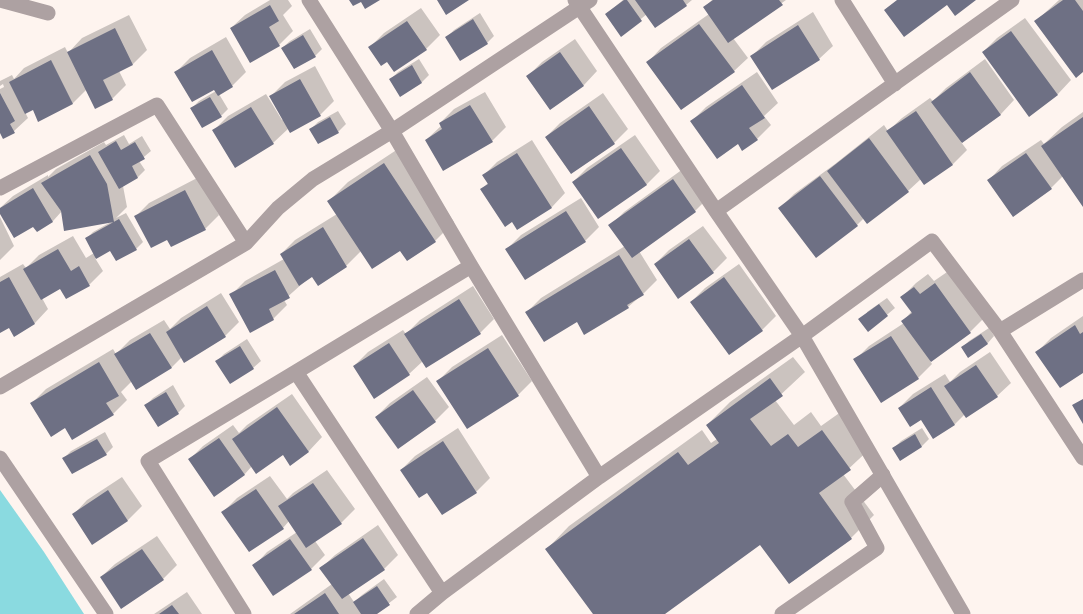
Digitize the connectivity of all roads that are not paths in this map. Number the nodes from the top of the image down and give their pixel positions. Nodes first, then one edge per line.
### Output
1 (0, 0) edge
2 (309, 0) edge
3 (842, 0) edge
4 (1012, 0) edge
5 (582, 2) edge
6 (48, 13) dead end
7 (895, 84) junction
8 (392, 131) junction
9 (0, 188) edge
10 (716, 211) junction
11 (246, 243) junction
12 (471, 266) junction
13 (1083, 280) edge
14 (1000, 331) junction
15 (802, 336) junction
16 (296, 372) junction
17 (0, 387) edge
18 (0, 458) edge
19 (1083, 458) edge
20 (883, 475) junction
21 (599, 477) junction
22 (442, 593) junction
23 (106, 614) edge
24 (244, 614) edge
25 (418, 614) edge
26 (782, 614) edge
27 (963, 614) edge

1 - 6 street
2 - 8 street
3 - 7 street
4 - 7 street
5 - 8 street
5 - 10 street
7 - 10 street
8 - 11 street
8 - 12 street
9 - 11 street
10 - 15 street
11 - 17 street
12 - 16 street
12 - 21 street
13 - 14 street
14 - 15 street
14 - 19 street
15 - 20 street
15 - 21 street
16 - 22 street
16 - 24 street
18 - 23 street
20 - 26 street
20 - 27 street
21 - 22 street
22 - 25 street

